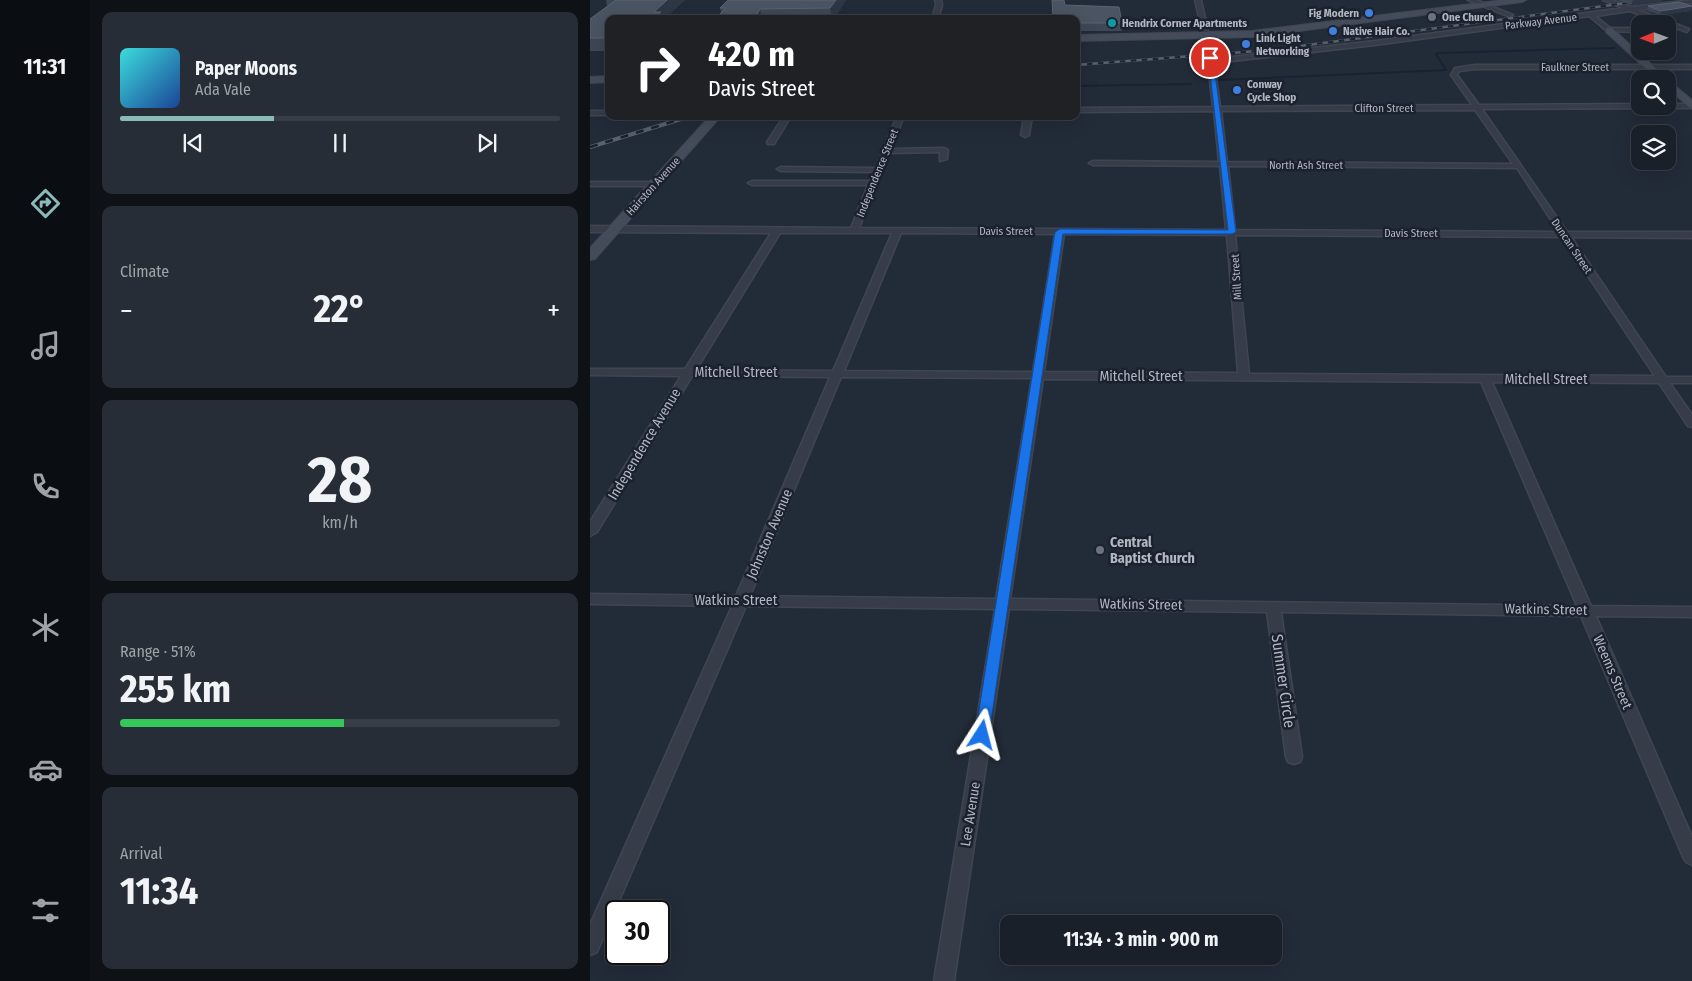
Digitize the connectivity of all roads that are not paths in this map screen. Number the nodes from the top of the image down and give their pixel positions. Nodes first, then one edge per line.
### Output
1 (938, 0) edge
2 (1198, 0) edge
3 (1471, 0) edge
4 (1522, 0) edge
5 (1606, 0) edge
6 (1692, 1) edge
7 (1483, 5) junction
8 (1631, 9) junction
9 (936, 15) edge
10 (1510, 15) dead end
11 (1591, 15) junction
12 (1609, 30) junction
13 (1631, 30) edge
14 (1676, 30) edge
15 (1690, 30) edge
16 (1205, 35) junction
17 (1080, 38) edge
18 (1211, 61) junction
19 (1650, 67) junction
20 (1692, 67) edge
21 (1458, 70) joint
22 (1653, 70) edge
23 (605, 79) edge
24 (590, 80) edge
25 (1676, 91) edge
26 (1692, 106) edge
27 (1478, 108) junction
28 (1216, 109) junction
29 (1080, 110) edge
30 (590, 113) edge
31 (605, 113) edge
32 (712, 120) edge
33 (785, 120) edge
34 (899, 120) edge
35 (1027, 120) edge
36 (1025, 135) dead end
37 (771, 142) dead end
38 (886, 152) junction
39 (943, 159) dead end
40 (1093, 163) dead end
41 (1224, 164) junction
42 (1519, 166) junction
43 (781, 169) dead end
44 (879, 170) junction
45 (752, 183) dead end
46 (874, 183) junction
47 (590, 184) edge
48 (654, 184) junction
49 (590, 229) edge
50 (613, 229) junction
51 (777, 230) junction
52 (854, 230) junction
53 (898, 230) junction
54 (1060, 232) junction
55 (1232, 232) junction
56 (1564, 234) junction
57 (1692, 235) edge
58 (590, 256) edge
59 (590, 372) edge
60 (688, 372) junction
61 (836, 373) junction
62 (1036, 375) junction
63 (1244, 376) junction
64 (1485, 379) junction
65 (1663, 380) junction
66 (1692, 380) edge
67 (1692, 424) edge
68 (590, 532) edge
69 (590, 599) edge
70 (741, 600) junction
71 (1002, 603) junction
72 (1274, 606) junction
73 (1586, 610) junction
74 (1692, 612) edge
75 (1294, 756) dead end
76 (1692, 857) edge
77 (590, 946) edge
78 (944, 981) edge

1 - 9 street
2 - 16 street, Mill Street
3 - 7 street
4 - 7 street
5 - 8 street
6 - 8 street, Parkway Avenue
7 - 10 street
7 - 16 street
8 - 11 street, Parkway Avenue
8 - 15 street
11 - 12 street
11 - 18 street, Parkway Avenue
12 - 13 street
12 - 19 street
14 - 15 street
16 - 17 street
16 - 18 street, Mill Street
18 - 28 street, Mill Street
19 - 20 street, Faulkner Street
19 - 21 street, Faulkner Street
19 - 22 street
21 - 27 street, Duncan Street
23 - 24 street
25 - 26 street
26 - 27 street, Clifton Street
27 - 28 street, Clifton Street
27 - 42 street, Duncan Street
28 - 29 street, Clifton Street
28 - 41 street, Mill Street
30 - 31 street
32 - 48 street, Hairston Avenue
33 - 37 street
34 - 38 street, Independence Street
35 - 36 street
38 - 39 street
38 - 44 street, Independence Street
40 - 41 street, North Ash Street
41 - 42 street, North Ash Street
41 - 55 street, Mill Street
42 - 56 street, Duncan Street
43 - 44 street
44 - 46 street, Independence Street
45 - 46 street
46 - 52 street, Independence Street
47 - 48 street
48 - 50 street, Hairston Avenue
49 - 50 street, Davis Street
50 - 51 street, Davis Street
50 - 58 street, Hairston Avenue
51 - 52 street, Davis Street
51 - 60 street, Independence Avenue
52 - 53 street, Davis Street
53 - 54 street, Davis Street
53 - 61 street, Johnston Avenue
54 - 55 street, Davis Street
54 - 62 street, Lee Avenue
55 - 56 street, Davis Street
55 - 63 street, Mill Street
56 - 57 street, Davis Street
56 - 65 street, Duncan Street
59 - 60 street, Mitchell Street
60 - 61 street, Mitchell Street
60 - 68 street, Independence Avenue
61 - 62 street, Mitchell Street
61 - 70 street, Johnston Avenue
62 - 63 street, Mitchell Street
62 - 71 street, Lee Avenue
63 - 64 street, Mitchell Street
64 - 65 street, Mitchell Street
64 - 73 street, Weems Street
65 - 66 street, Mitchell Street
65 - 67 street, Duncan Street
69 - 70 street, Watkins Street
70 - 71 street, Watkins Street
70 - 77 street, Johnston Avenue
71 - 72 street, Watkins Street
71 - 78 street, Lee Avenue
72 - 73 street, Watkins Street
72 - 75 street, Summer Circle
73 - 74 street, Watkins Street
73 - 76 street, Weems Street

